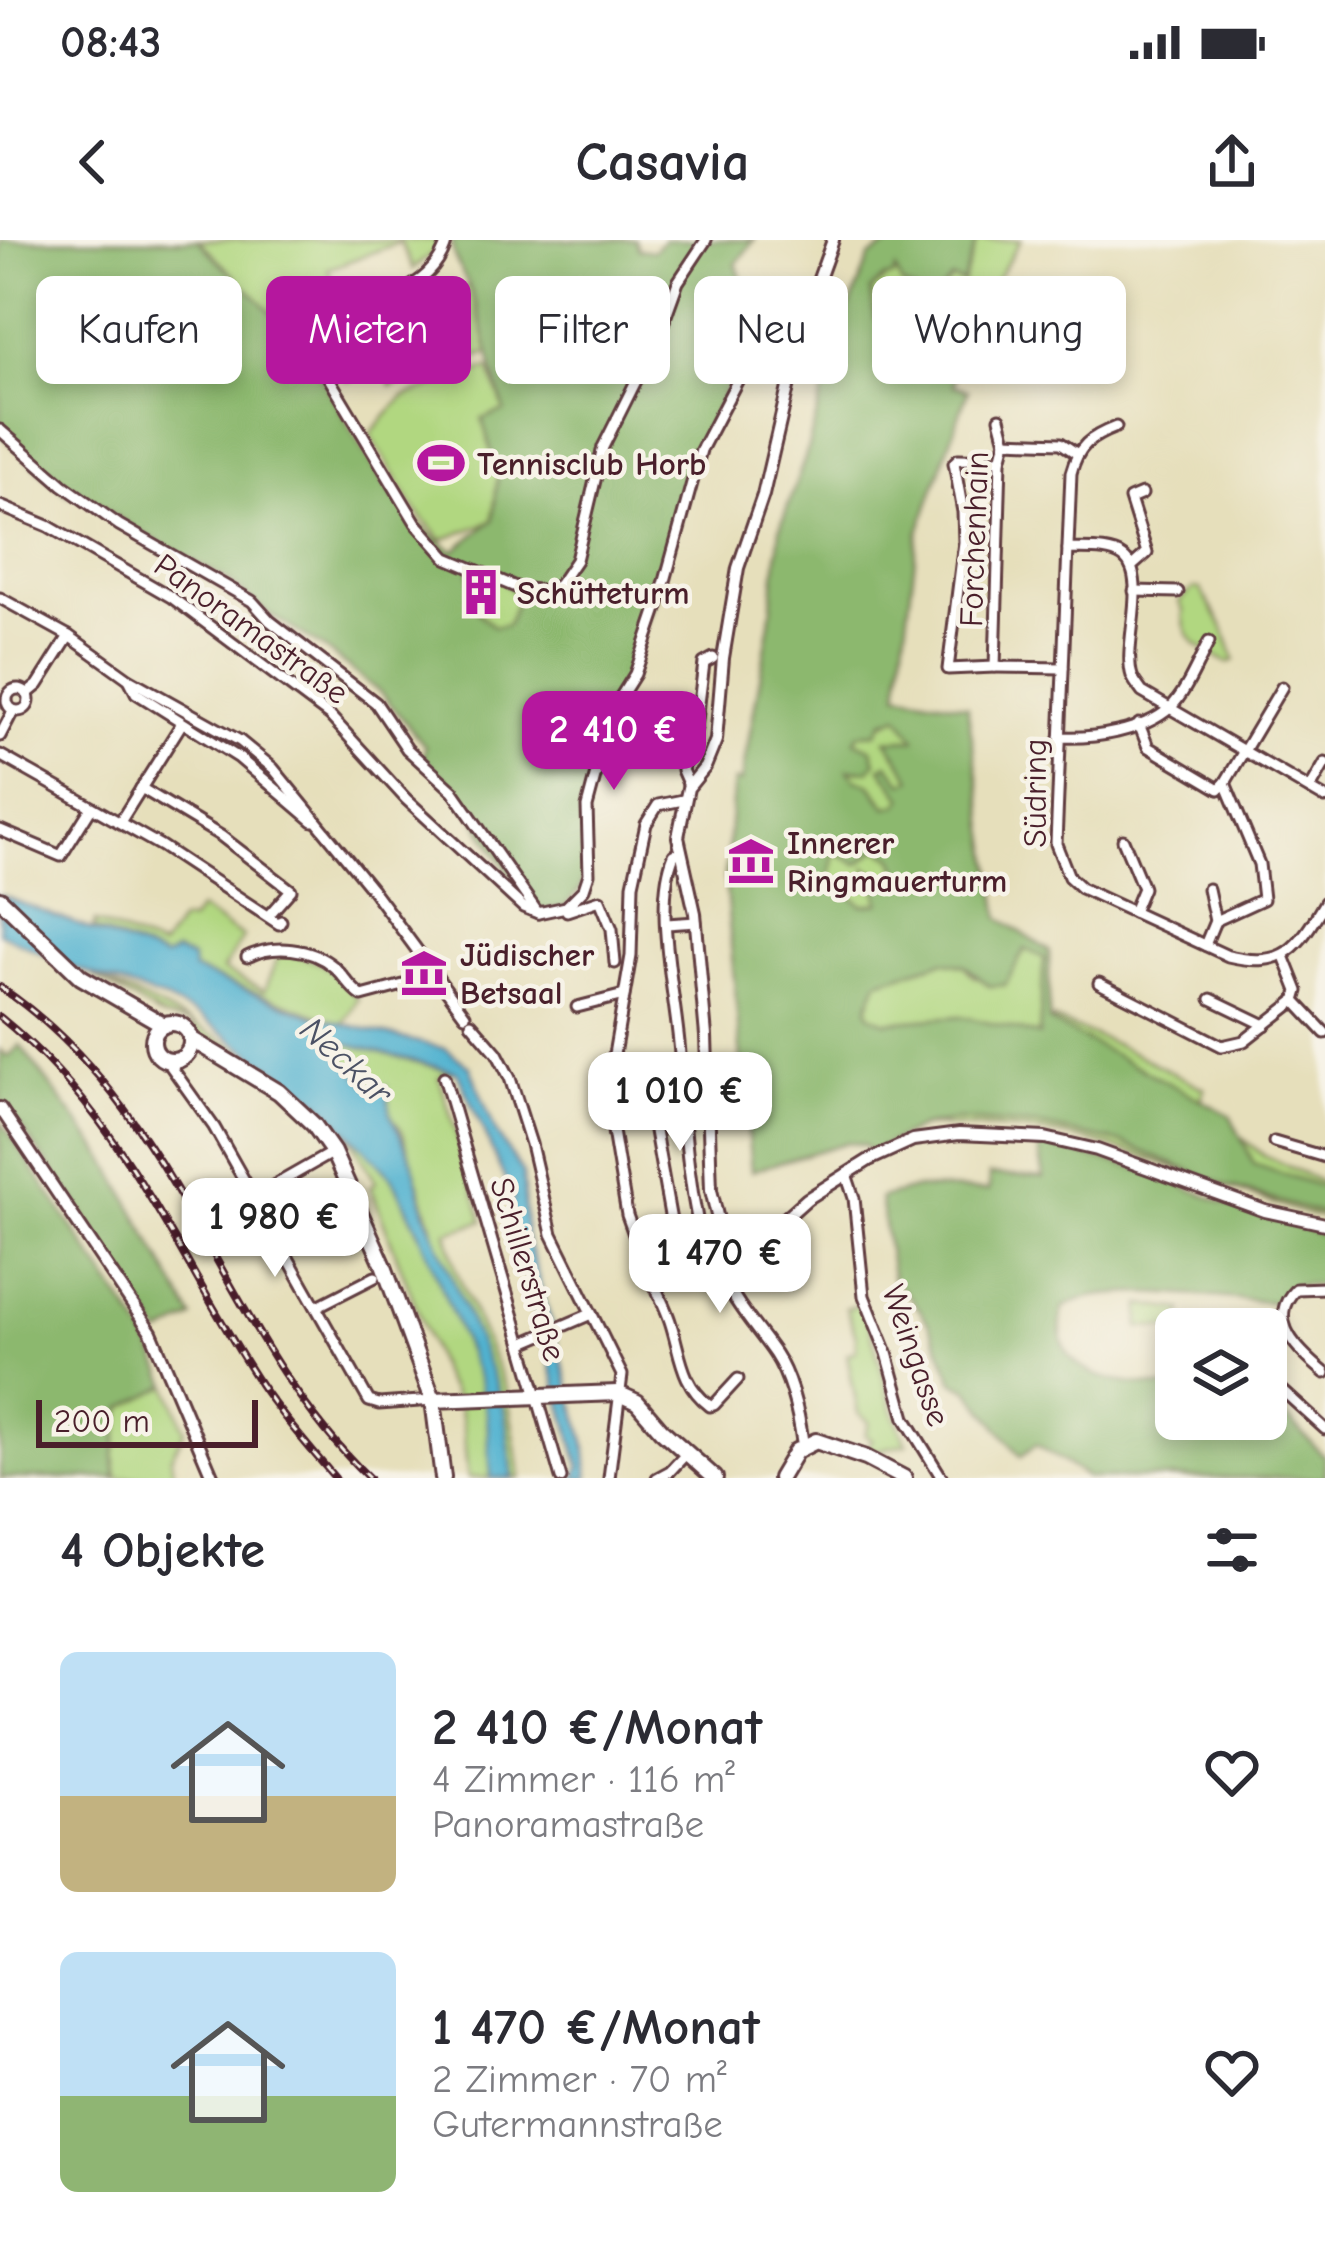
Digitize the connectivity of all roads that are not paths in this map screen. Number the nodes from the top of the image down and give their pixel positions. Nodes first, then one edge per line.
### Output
1 (447, 240) edge
2 (706, 240) edge
3 (833, 240) edge
4 (821, 276) edge
5 (737, 384) edge
6 (789, 384) edge
7 (1000, 418) dead end
8 (1116, 427) dead end
9 (0, 430) edge
10 (1006, 441) junction
11 (1076, 453) junction
12 (1001, 460) junction
13 (1142, 494) dead end
14 (0, 506) edge
15 (1067, 548) junction
16 (1132, 567) junction
17 (1134, 591) junction
18 (1178, 592) dead end
19 (0, 598) edge
20 (69, 636) junction
21 (1209, 643) dead end
22 (713, 658) dead end
23 (995, 667) junction
24 (1063, 668) junction
25 (129, 679) junction
26 (0, 683) edge
27 (1282, 687) dead end
28 (11, 691) junction
29 (27, 694) junction
30 (1170, 708) junction
31 (14, 711) junction
32 (182, 723) junction
33 (1139, 724) junction
34 (0, 736) edge
35 (1060, 737) junction
36 (1244, 750) junction
37 (0, 755) edge
38 (1325, 763) edge
39 (1225, 783) junction
40 (688, 786) junction
41 (141, 788) junction
42 (1310, 789) junction
43 (1325, 798) edge
44 (683, 800) junction
45 (91, 808) junction
46 (120, 822) junction
47 (318, 823) junction
48 (0, 830) edge
49 (1123, 840) dead end
50 (680, 853) junction
51 (1208, 890) dead end
52 (0, 898) edge
53 (1325, 902) edge
54 (550, 910) junction
55 (1133, 912) junction
56 (538, 913) junction
57 (268, 916) junction
58 (281, 921) dead end
59 (1215, 921) junction
60 (696, 922) junction
61 (667, 923) junction
62 (1320, 923) edge
63 (1205, 945) junction
64 (1284, 956) junction
65 (247, 957) dead end
66 (615, 963) dead end
67 (437, 976) junction
68 (1099, 983) dead end
69 (625, 990) junction
70 (1211, 998) dead end
71 (1295, 1001) junction
72 (577, 1007) dead end
73 (1265, 1025) junction
74 (159, 1029) junction
75 (1325, 1033) edge
76 (181, 1053) junction
77 (444, 1077) dead end
78 (680, 1095) junction
79 (707, 1100) junction
80 (0, 1108) edge
81 (614, 1118) junction
82 (1274, 1142) dead end
83 (333, 1152) junction
84 (1325, 1157) edge
85 (846, 1174) junction
86 (254, 1197) junction
87 (1325, 1224) edge
88 (719, 1267) junction
89 (646, 1268) junction
90 (676, 1268) junction
91 (373, 1277) dead end
92 (1325, 1288) edge
93 (316, 1307) junction
94 (1286, 1308) edge
95 (591, 1314) junction
96 (1287, 1333) edge
97 (523, 1343) junction
98 (1325, 1373) edge
99 (738, 1378) dead end
100 (617, 1393) junction
101 (545, 1394) junction
102 (1287, 1395) edge
103 (433, 1400) junction
104 (1325, 1429) edge
105 (803, 1445) junction
106 (687, 1454) junction
107 (214, 1478) edge
108 (443, 1478) edge
109 (561, 1478) edge
110 (609, 1478) edge
111 (657, 1478) edge
112 (716, 1478) edge
113 (780, 1478) edge
114 (904, 1478) edge
115 (942, 1478) edge

1 - 2 street
3 - 4 street
5 - 54 street
6 - 40 street
7 - 10 street, Forchenhain
8 - 11 street
9 - 56 street
10 - 11 street
10 - 12 street, Forchenhain
11 - 15 street, Südring
12 - 23 street, Forchenhain
12 - 23 street
13 - 16 street
14 - 56 street, Panoramastraße
15 - 16 street
15 - 24 street, Südring
16 - 17 street
17 - 18 street
17 - 30 street
19 - 20 street
20 - 25 street
20 - 29 street
21 - 30 street
22 - 40 street
23 - 24 street, Forchenhain
24 - 35 street, Südring
25 - 32 street
25 - 47 street
26 - 28 street
27 - 36 street
28 - 29 street
28 - 31 street
29 - 31 street
30 - 33 street
30 - 36 street
31 - 34 street
32 - 41 street
32 - 47 street
33 - 35 street
33 - 39 street
35 - 55 street, Südring
36 - 39 street
36 - 42 street
37 - 45 street
38 - 42 street
39 - 59 street
40 - 44 street
41 - 46 street
41 - 57 street
42 - 43 street
44 - 50 street
44 - 69 street
45 - 46 street
45 - 48 street
46 - 57 street
47 - 67 street
49 - 55 street
50 - 60 street
50 - 61 street
51 - 59 street
52 - 74 main road
53 - 62 street
54 - 56 street
54 - 66 street
55 - 63 street, Südring
57 - 58 street
59 - 63 street
60 - 61 street
60 - 79 street
61 - 78 street
62 - 64 street
63 - 64 street, Südring
64 - 71 street
65 - 67 street
67 - 95 street
68 - 73 street
69 - 72 street
69 - 81 street
70 - 73 street
71 - 73 street
71 - 75 street
74 - 76 main road
74 - 76 main road
76 - 83 main road
76 - 86 street
77 - 97 street, Schillerstraße
78 - 79 street
78 - 88 street
79 - 88 street
80 - 107 street
81 - 89 street
81 - 90 street
82 - 84 street
83 - 86 street
83 - 103 main road
85 - 87 street
85 - 88 street
85 - 115 street, Weingasse
86 - 93 street
88 - 90 street
88 - 105 street
89 - 90 street
89 - 99 street
91 - 93 street
92 - 94 street
93 - 103 street
95 - 97 street
95 - 100 street
96 - 98 street
97 - 101 street, Schillerstraße
100 - 101 main road
100 - 106 main road
100 - 110 street
101 - 103 main road
101 - 109 street, Schillerstraße
102 - 104 street
103 - 108 main road
105 - 113 main road
105 - 114 main road
106 - 111 street
106 - 112 main road

